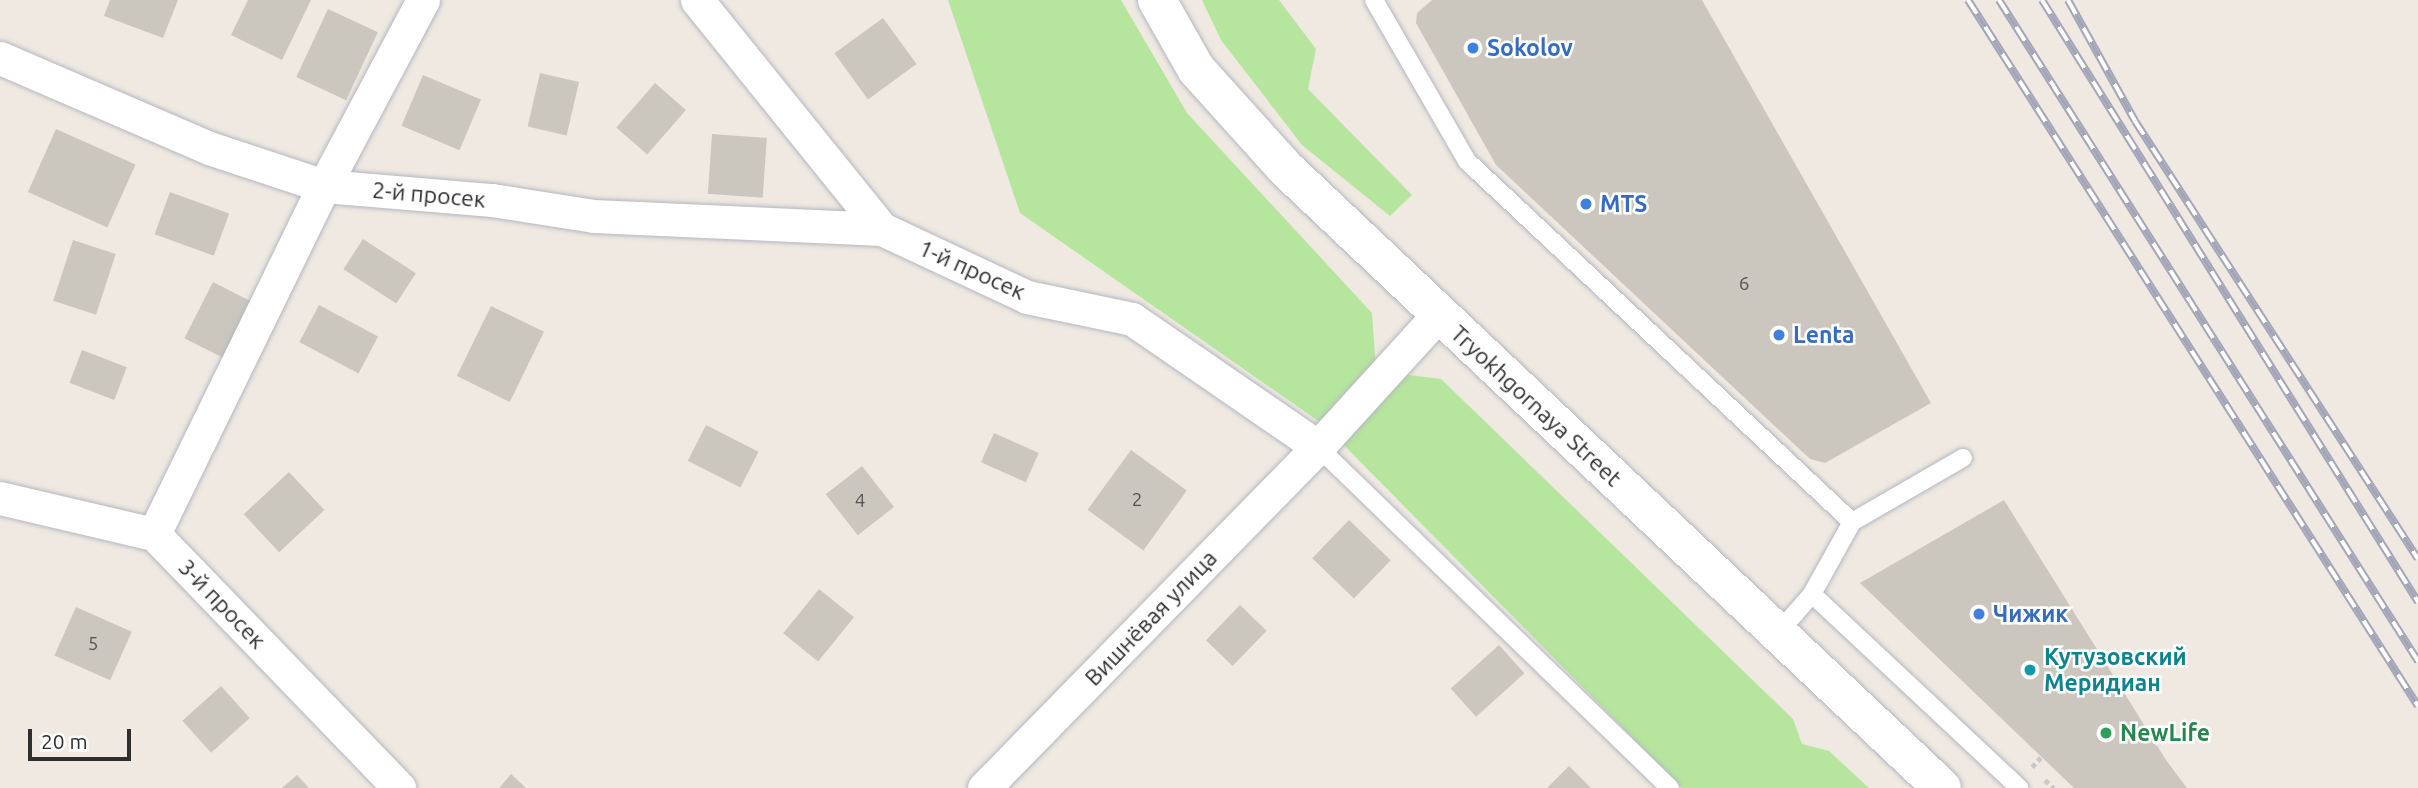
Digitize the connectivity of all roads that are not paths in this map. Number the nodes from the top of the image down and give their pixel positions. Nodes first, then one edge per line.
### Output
1 (423, 0) edge
2 (697, 0) edge
3 (1157, 0) edge
4 (1374, 0) edge
5 (0, 58) edge
6 (324, 186) junction
7 (882, 229) junction
8 (1438, 314) junction
9 (1318, 447) junction
10 (1963, 458) dead end
11 (0, 498) edge
12 (1852, 522) junction
13 (154, 534) junction
14 (1812, 594) junction
15 (1778, 633) junction
16 (399, 788) edge
17 (984, 788) edge
18 (1670, 788) edge
19 (1942, 788) edge
20 (2019, 788) edge

1 - 6 street
2 - 7 street, 1-й просек
3 - 8 street, Tryokhgornaya Street
4 - 12 lane
5 - 6 street, 2-й просек
6 - 7 street, 2-й просек
6 - 13 street
7 - 9 street, 1-й просек
8 - 9 street, Вишнёвая улица
8 - 15 street, Tryokhgornaya Street
9 - 17 street, Вишнёвая улица
9 - 18 lane
10 - 12 lane
11 - 13 street
12 - 14 lane
13 - 16 street, 3-й просек
14 - 15 lane
14 - 20 lane
15 - 19 street, Tryokhgornaya Street

